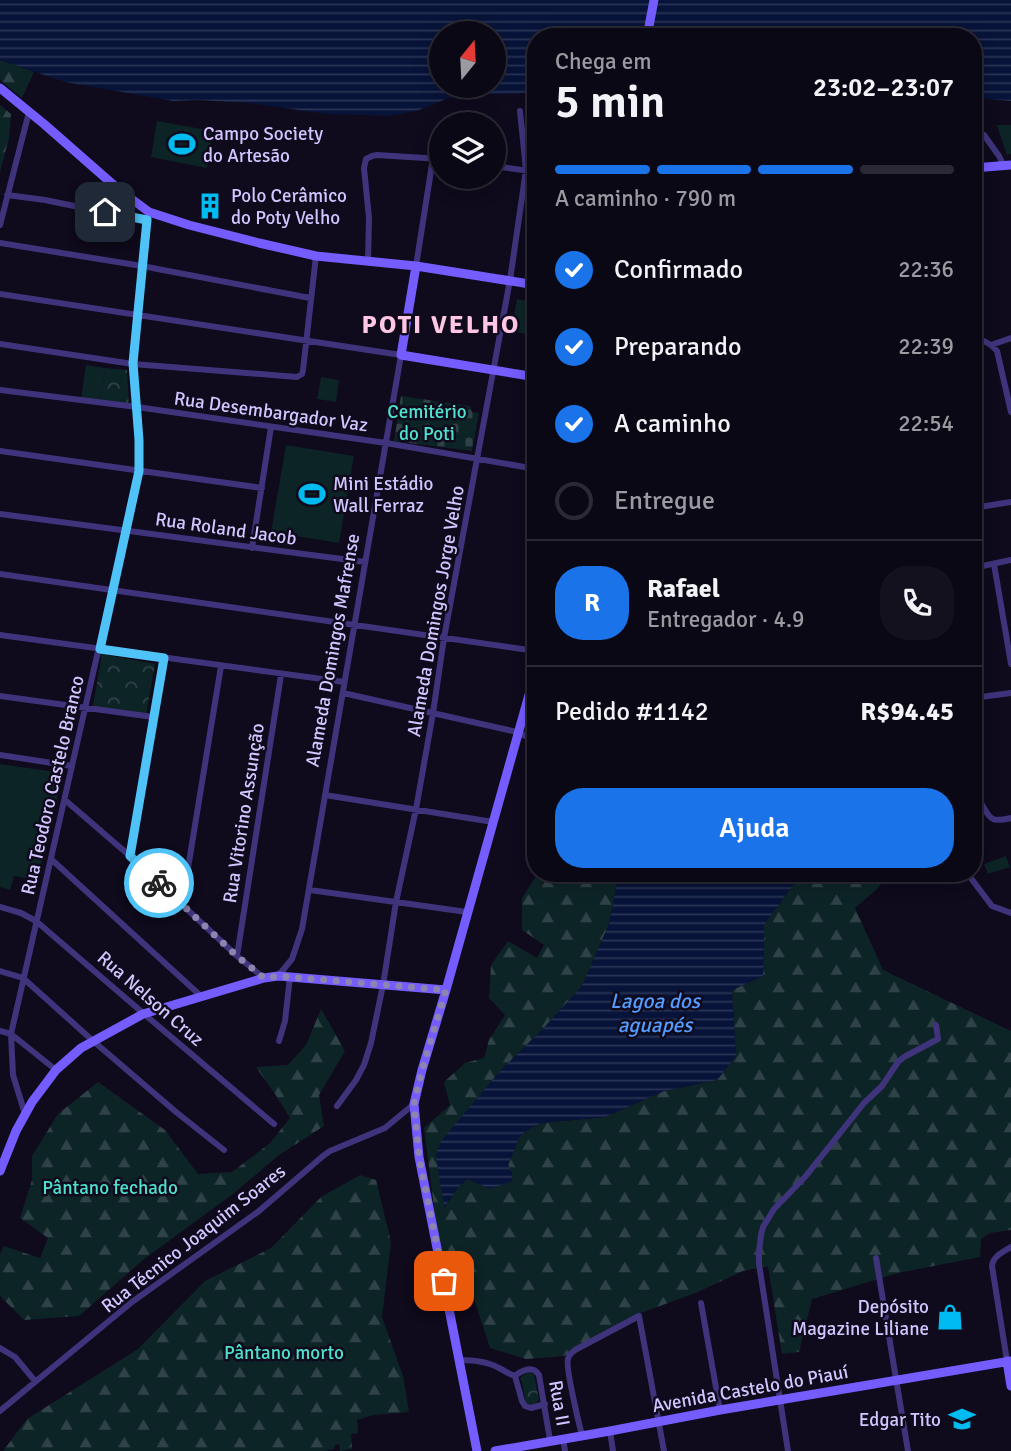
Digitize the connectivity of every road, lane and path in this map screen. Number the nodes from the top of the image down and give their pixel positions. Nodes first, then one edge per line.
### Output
1 (654, 0) edge
2 (649, 28) edge
3 (0, 88) edge
4 (520, 111) dead end
5 (29, 112) junction
6 (982, 135) edge
7 (429, 158) edge
8 (1007, 165) edge
9 (982, 167) edge
10 (506, 168) edge
11 (526, 170) junction
12 (431, 189) edge
13 (7, 195) junction
14 (148, 216) junction
15 (0, 225) edge
16 (0, 243) edge
17 (316, 256) junction
18 (368, 261) junction
19 (142, 266) junction
20 (415, 266) junction
21 (510, 280) junction
22 (527, 283) edge
23 (0, 294) edge
24 (310, 298) junction
25 (138, 315) junction
26 (1011, 338) edge
27 (306, 339) junction
28 (982, 340) edge
29 (0, 344) edge
30 (990, 345) junction
31 (401, 355) junction
32 (133, 363) junction
33 (493, 370) junction
34 (527, 376) edge
35 (0, 390) edge
36 (137, 407) junction
37 (1011, 412) edge
38 (271, 428) junction
39 (386, 443) junction
40 (0, 452) edge
41 (477, 459) junction
42 (527, 467) edge
43 (139, 471) junction
44 (262, 488) junction
45 (1011, 502) edge
46 (982, 507) edge
47 (0, 514) edge
48 (126, 530) junction
49 (252, 548) junction
50 (1011, 561) edge
51 (365, 562) junction
52 (994, 564) junction
53 (982, 566) edge
54 (0, 574) edge
55 (113, 589) junction
56 (354, 625) junction
57 (0, 635) edge
58 (444, 638) junction
59 (100, 649) junction
60 (527, 650) edge
61 (164, 658) junction
62 (1011, 664) edge
63 (221, 666) junction
64 (281, 675) junction
65 (344, 682) junction
66 (342, 693) junction
67 (1011, 693) edge
68 (0, 696) edge
69 (982, 697) edge
70 (527, 699) edge
71 (86, 708) junction
72 (433, 713) junction
73 (153, 717) junction
74 (517, 732) junction
75 (527, 737) edge
76 (0, 755) edge
77 (72, 766) junction
78 (325, 795) junction
79 (65, 800) junction
80 (982, 804) edge
81 (416, 809) junction
82 (1011, 818) edge
83 (493, 822) junction
84 (130, 856) junction
85 (51, 859) junction
86 (974, 882) edge
87 (310, 890) junction
88 (396, 902) junction
89 (182, 905) junction
90 (0, 907) edge
91 (467, 912) junction
92 (1011, 914) edge
93 (36, 921) junction
94 (237, 956) junction
95 (0, 971) edge
96 (278, 976) junction
97 (289, 977) junction
98 (23, 978) junction
99 (264, 978) junction
100 (383, 985) junction
101 (446, 990) junction
102 (202, 997) junction
103 (143, 1013) junction
104 (936, 1025) dead end
105 (0, 1031) edge
106 (11, 1034) junction
107 (92, 1040) junction
108 (279, 1041) dead end
109 (57, 1070) junction
110 (414, 1104) junction
111 (337, 1106) dead end
112 (25, 1114) junction
113 (274, 1124) dead end
114 (224, 1150) dead end
115 (0, 1171) edge
116 (1011, 1247) edge
117 (876, 1258) dead end
118 (701, 1304) dead end
119 (0, 1348) edge
120 (459, 1360) junction
121 (1009, 1361) edge
122 (515, 1376) junction
123 (897, 1380) junction
124 (35, 1381) junction
125 (1011, 1386) edge
126 (780, 1399) junction
127 (545, 1404) junction
128 (720, 1410) junction
129 (0, 1411) edge
130 (659, 1422) junction
131 (610, 1431) junction
132 (582, 1436) junction
133 (563, 1438) junction
134 (550, 1440) junction
135 (512, 1449) edge
136 (477, 1451) edge
137 (495, 1451) edge
138 (565, 1451) edge
139 (613, 1451) edge
140 (664, 1451) edge
141 (788, 1451) edge
142 (908, 1451) edge

1 - 2 street
3 - 5 street
4 - 11 street, Alameda Domingos Jorge Velho
5 - 13 street
5 - 14 street
6 - 8 street
7 - 18 street
8 - 9 street
10 - 11 street
11 - 21 street, Alameda Domingos Jorge Velho
12 - 20 street, Alameda Domingos Mafrense
13 - 14 street
13 - 15 street
14 - 17 street
14 - 19 street, Rua Teodoro Castelo Branco
16 - 19 street
17 - 18 street
17 - 24 street
18 - 20 street
19 - 24 street
19 - 25 street, Rua Teodoro Castelo Branco
20 - 21 street
20 - 31 street, Alameda Domingos Mafrense
21 - 22 street
21 - 33 street, Alameda Domingos Jorge Velho
23 - 25 street
24 - 27 street
25 - 27 street
25 - 32 street, Rua Teodoro Castelo Branco
26 - 30 street
27 - 31 street
27 - 32 street
28 - 30 street
29 - 32 street
30 - 37 street
31 - 33 street
31 - 39 street, Alameda Domingos Mafrense
32 - 36 street, Rua Teodoro Castelo Branco
33 - 34 street
33 - 41 street, Alameda Domingos Jorge Velho
35 - 36 street, Rua Desembargador Vaz
36 - 38 street, Rua Desembargador Vaz
36 - 43 street, Rua Teodoro Castelo Branco
38 - 39 street, Rua Desembargador Vaz
38 - 44 street
39 - 41 street, Rua Desembargador Vaz
39 - 51 street, Alameda Domingos Mafrense
40 - 43 street
41 - 42 street, Rua Desembargador Vaz
41 - 58 street, Alameda Domingos Jorge Velho
43 - 44 street
43 - 48 street, Rua Teodoro Castelo Branco
44 - 49 street
45 - 46 street
47 - 48 street, Rua Roland Jacob
48 - 49 street, Rua Roland Jacob
48 - 55 street, Rua Teodoro Castelo Branco
49 - 51 street, Rua Roland Jacob
50 - 52 street
51 - 56 street, Alameda Domingos Mafrense
52 - 53 street
52 - 62 street
54 - 55 street
55 - 56 street
55 - 59 street, Rua Teodoro Castelo Branco
56 - 58 street
56 - 65 street, Alameda Domingos Mafrense
57 - 59 street
58 - 60 street
58 - 72 street, Alameda Domingos Jorge Velho
59 - 61 street
59 - 71 street, Rua Teodoro Castelo Branco
61 - 63 street
61 - 73 street
63 - 64 street
63 - 89 street
64 - 65 street
64 - 94 street, Rua Vitorino Assunção
65 - 66 street, Alameda Domingos Mafrense
66 - 72 street
66 - 78 street, Alameda Domingos Mafrense
67 - 69 street
68 - 71 street
70 - 74 street
71 - 73 street
71 - 77 street, Rua Teodoro Castelo Branco
72 - 74 street
72 - 81 street, Alameda Domingos Jorge Velho
73 - 84 street
74 - 75 street
74 - 83 street
76 - 77 street
77 - 79 street, Rua Teodoro Castelo Branco
78 - 81 street
78 - 87 street, Alameda Domingos Mafrense
79 - 84 street
79 - 85 street, Rua Teodoro Castelo Branco
80 - 82 street
81 - 83 street
81 - 88 street, Alameda Domingos Jorge Velho
83 - 91 street
84 - 89 street
85 - 93 street, Rua Teodoro Castelo Branco
85 - 102 street
86 - 92 street
87 - 88 street
87 - 96 street, Alameda Domingos Mafrense
88 - 91 street
88 - 100 street, Alameda Domingos Jorge Velho
89 - 94 street
90 - 93 street, Rua Nelson Cruz
91 - 101 street
93 - 98 street, Rua Teodoro Castelo Branco
93 - 103 street, Rua Nelson Cruz
94 - 99 street
95 - 98 street
96 - 97 street
96 - 99 street
97 - 100 street
97 - 108 street
98 - 106 street, Rua Teodoro Castelo Branco
98 - 107 street
99 - 102 street
100 - 101 street
100 - 111 street, Alameda Domingos Jorge Velho
101 - 110 street
102 - 103 street
103 - 107 street
103 - 113 street, Rua Nelson Cruz
104 - 126 street
105 - 106 street
106 - 109 street
106 - 112 street, Rua Teodoro Castelo Branco
107 - 109 street
107 - 114 street
109 - 112 street
110 - 120 street
110 - 124 street, Rua Técnico Joaquim Soares
112 - 115 street
116 - 121 street
117 - 123 street
118 - 128 street
119 - 124 street
120 - 122 street
120 - 136 street
121 - 123 street, Avenida Castelo do Piauí
121 - 125 street
122 - 127 street
122 - 127 street, Rua II
123 - 126 street, Avenida Castelo do Piauí
123 - 142 street
124 - 129 street, Rua Técnico Joaquim Soares
126 - 128 street, Avenida Castelo do Piauí
126 - 141 street
127 - 134 street, Rua II
128 - 130 street, Avenida Castelo do Piauí
130 - 131 street, Avenida Castelo do Piauí
130 - 132 street
130 - 140 street
131 - 132 street, Avenida Castelo do Piauí
131 - 139 street
132 - 133 street, Avenida Castelo do Piauí
133 - 134 street, Avenida Castelo do Piauí
133 - 138 street
134 - 135 street, Avenida Castelo do Piauí
135 - 137 street, Avenida Castelo do Piauí

